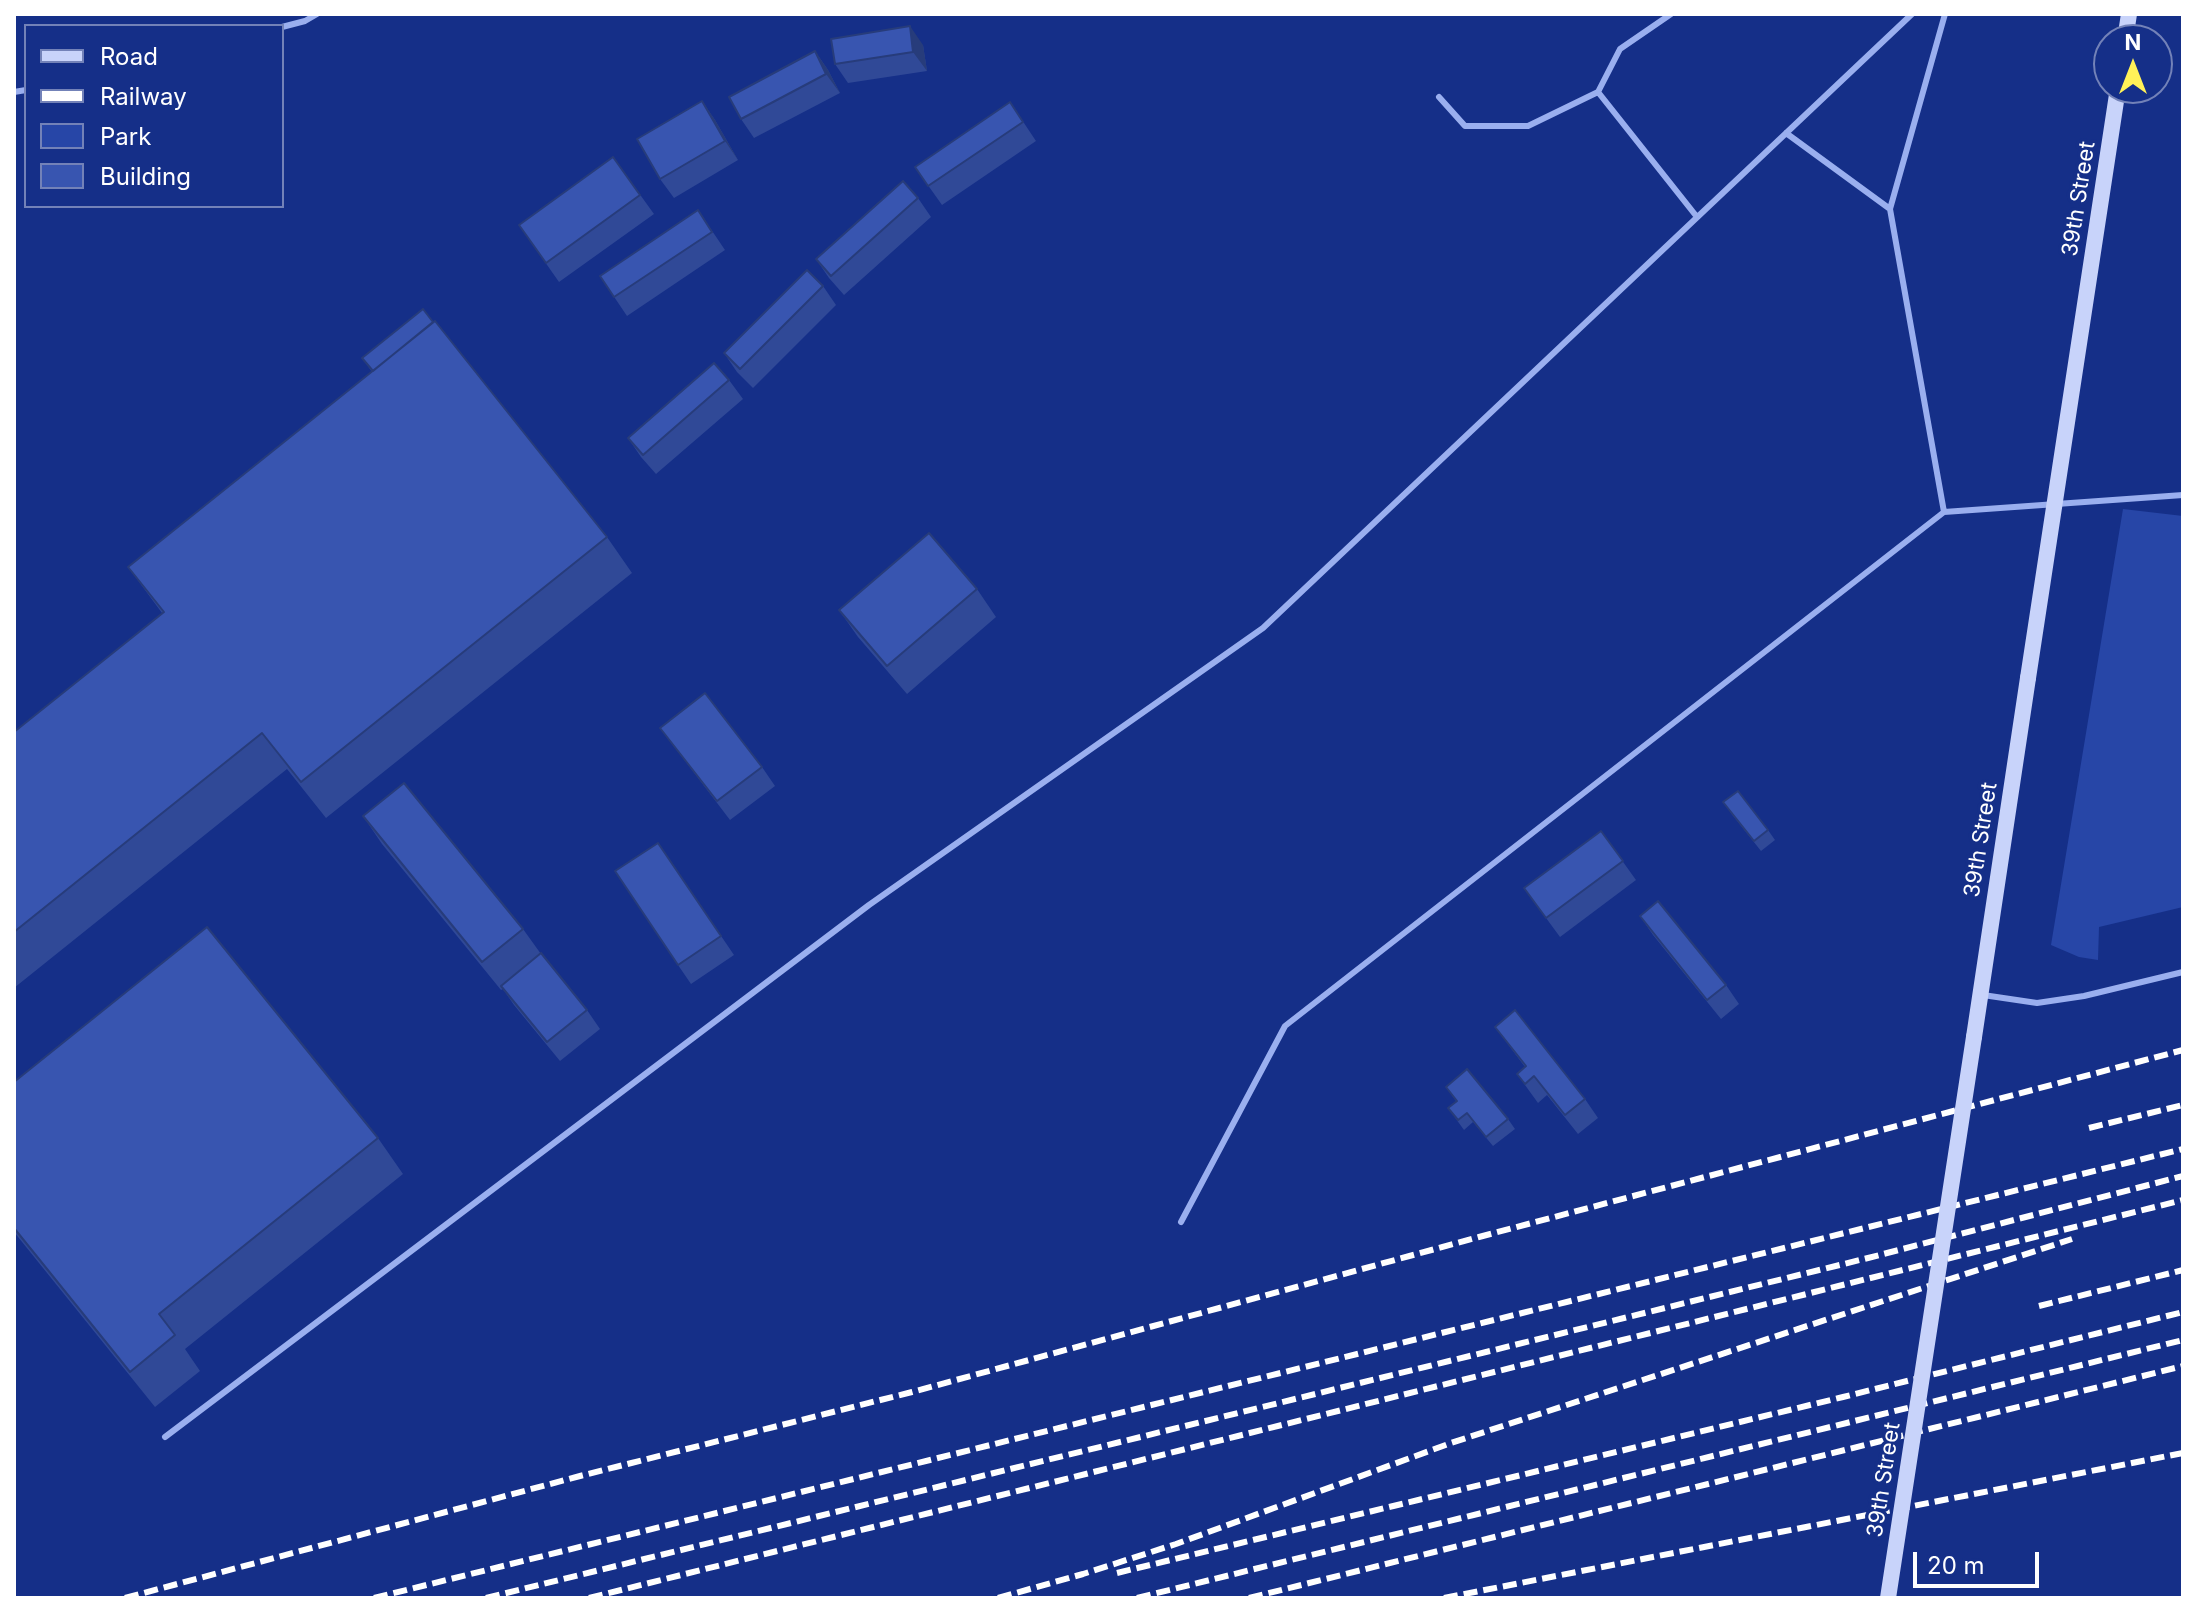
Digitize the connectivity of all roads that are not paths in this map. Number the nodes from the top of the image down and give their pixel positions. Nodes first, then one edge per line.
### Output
1 (317, 14) edge
2 (1671, 14) edge
3 (1912, 14) edge
4 (1945, 14) edge
5 (284, 26) edge
6 (1598, 92) junction
7 (1439, 97) dead end
8 (2116, 104) edge
9 (1786, 133) junction
10 (1890, 209) junction
11 (1697, 217) junction
12 (2183, 495) edge
13 (1944, 512) junction
14 (2183, 972) edge
15 (1980, 994) junction
16 (1181, 1222) dead end
17 (165, 1437) dead end
18 (1888, 1598) edge

1 - 5 lane
2 - 6 lane
3 - 9 lane
4 - 10 lane
6 - 7 lane
6 - 11 lane
8 - 15 main road, 39th Street, bridge
9 - 10 lane
9 - 11 lane
10 - 13 lane
11 - 17 lane
12 - 13 lane
13 - 16 lane
14 - 15 lane
15 - 18 main road, 39th Street, bridge

